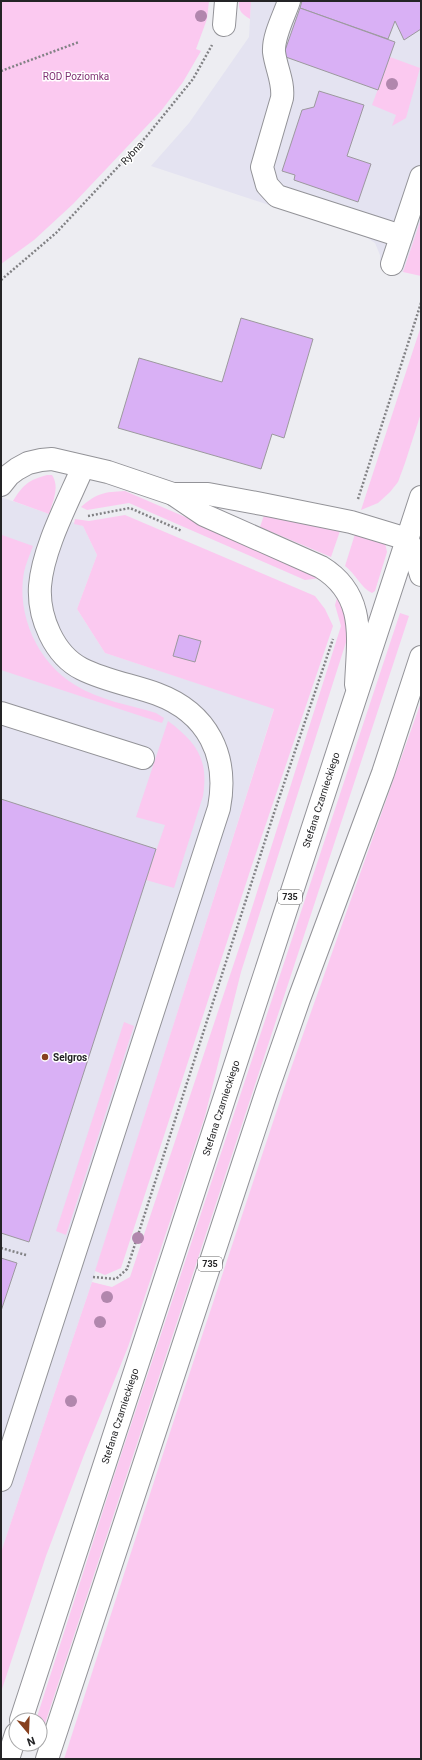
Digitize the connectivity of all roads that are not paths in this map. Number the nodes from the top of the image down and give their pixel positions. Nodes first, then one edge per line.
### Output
1 (226, 1) edge
2 (289, 1) edge
3 (224, 25) road end
4 (421, 177) edge
5 (401, 236) junction
6 (392, 264) dead end
7 (83, 467) junction
8 (1, 485) edge
9 (173, 494) junction
10 (421, 497) edge
11 (407, 539) junction
12 (421, 575) edge
13 (421, 657) edge
14 (356, 694) junction
15 (1, 713) edge
16 (143, 758) dead end
17 (1, 1480) edge
18 (32, 1684) junction
19 (23, 1712) edge
20 (1, 1746) edge
21 (47, 1759) edge

1 - 3 main road
2 - 5 main road
4 - 5 main road
5 - 6 main road
7 - 8 main road
7 - 9 main road
7 - 17 main road
9 - 11 main road
9 - 14 main road
10 - 11 main road, Stefana Czarnieckiego / 735
11 - 12 main road
11 - 14 main road, Stefana Czarnieckiego / 735
13 - 21 main road, 735
14 - 18 main road, Stefana Czarnieckiego / 735
15 - 16 main road
18 - 19 main road, Stefana Czarnieckiego / 735
18 - 20 main road

